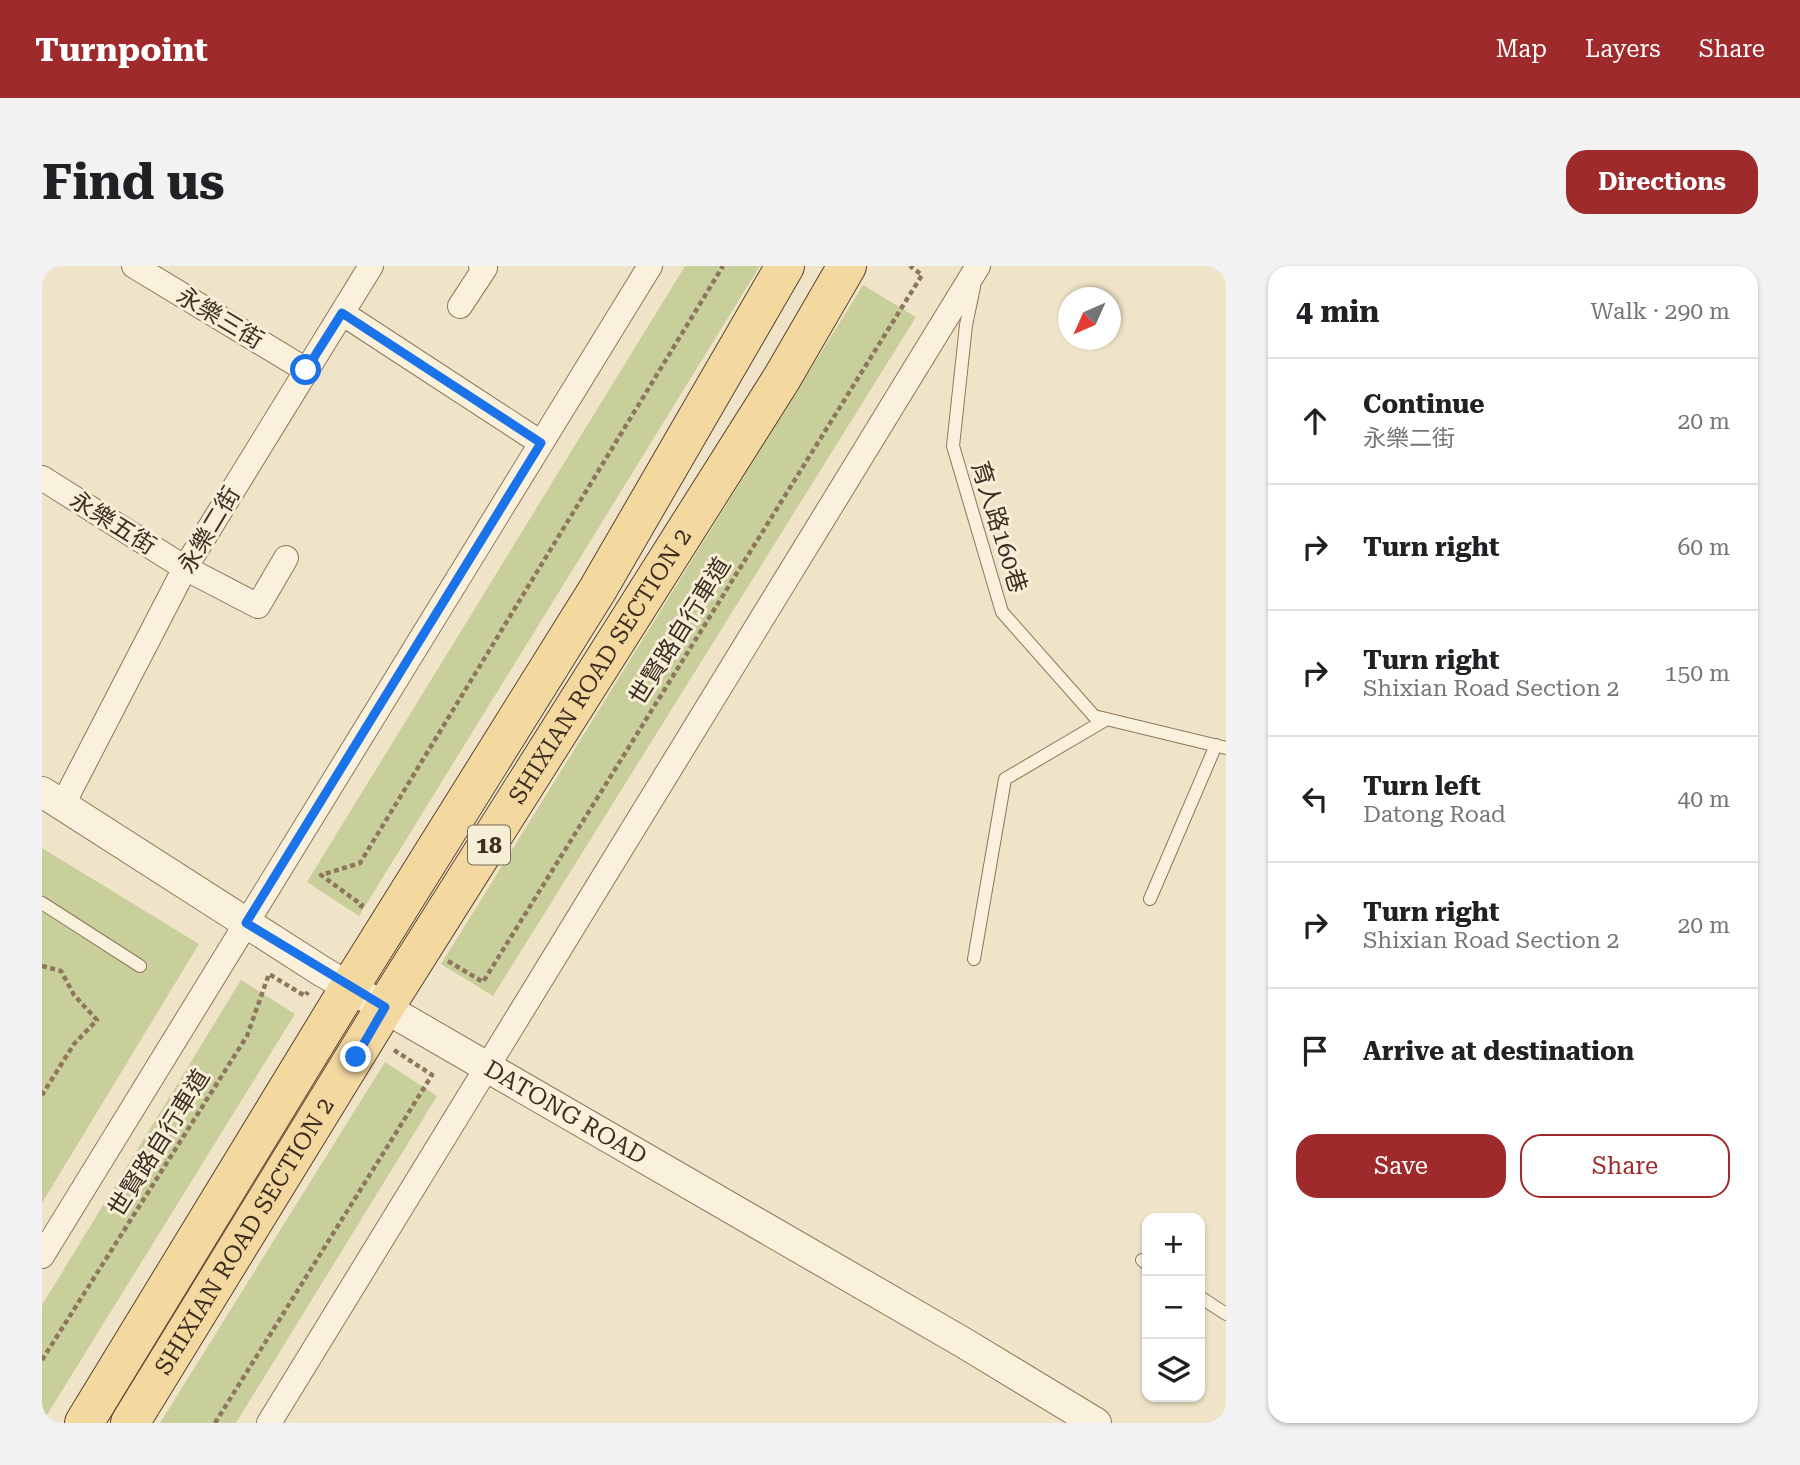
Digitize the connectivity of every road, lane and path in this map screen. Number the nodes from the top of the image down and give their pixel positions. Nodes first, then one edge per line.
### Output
1 (134, 266) edge
2 (371, 266) edge
3 (481, 266) edge
4 (650, 266) edge
5 (723, 266) edge
6 (785, 266) edge
7 (847, 266) edge
8 (910, 266) edge
9 (979, 266) edge
10 (460, 306) dead end
11 (342, 313) junction
12 (306, 370) junction
13 (541, 443) junction
14 (42, 478) edge
15 (286, 558) dead end
16 (185, 568) junction
17 (1107, 719) junction
18 (1221, 746) edge
19 (52, 798) edge
20 (1150, 899) dead end
21 (42, 903) edge
22 (362, 905) dead end
23 (246, 923) junction
24 (974, 959) dead end
25 (447, 960) dead end
26 (42, 966) edge
27 (140, 966) dead end
28 (349, 988) junction
29 (305, 996) dead end
30 (385, 1007) junction
31 (394, 1050) dead end
32 (487, 1068) junction
33 (42, 1095) edge
34 (42, 1255) edge
35 (1205, 1300) edge
36 (1226, 1314) edge
37 (42, 1360) edge
38 (84, 1423) edge
39 (130, 1423) edge
40 (215, 1423) edge
41 (269, 1423) edge
42 (1096, 1423) edge

1 - 12 street, 永樂三街
2 - 11 street, 永樂二街
3 - 10 street
4 - 13 street
5 - 22 path
6 - 28 main road, SHIXIAN ROAD SECTION 2 / 18
7 - 30 main road, SHIXIAN ROAD SECTION 2 / 18
8 - 25 path, 世賢路自行車道
9 - 17 lane, 育人路160巷
9 - 32 street
11 - 12 street, 永樂二街
11 - 13 street
12 - 16 street, 永樂二街
13 - 23 street
14 - 16 street, 永樂五街
15 - 16 street, 永樂五街
16 - 19 street, 永樂二街
17 - 18 lane, 育人路160巷
17 - 24 lane
18 - 20 lane
19 - 23 street, DATONG ROAD
21 - 27 lane
23 - 28 street, DATONG ROAD
23 - 34 street
26 - 33 path
28 - 30 street, DATONG ROAD
28 - 38 main road, SHIXIAN ROAD SECTION 2 / 18
29 - 37 path, 世賢路自行車道
30 - 32 street, DATONG ROAD
30 - 39 main road, SHIXIAN ROAD SECTION 2 / 18
31 - 40 path
32 - 41 street
32 - 42 street, DATONG ROAD
35 - 36 lane

